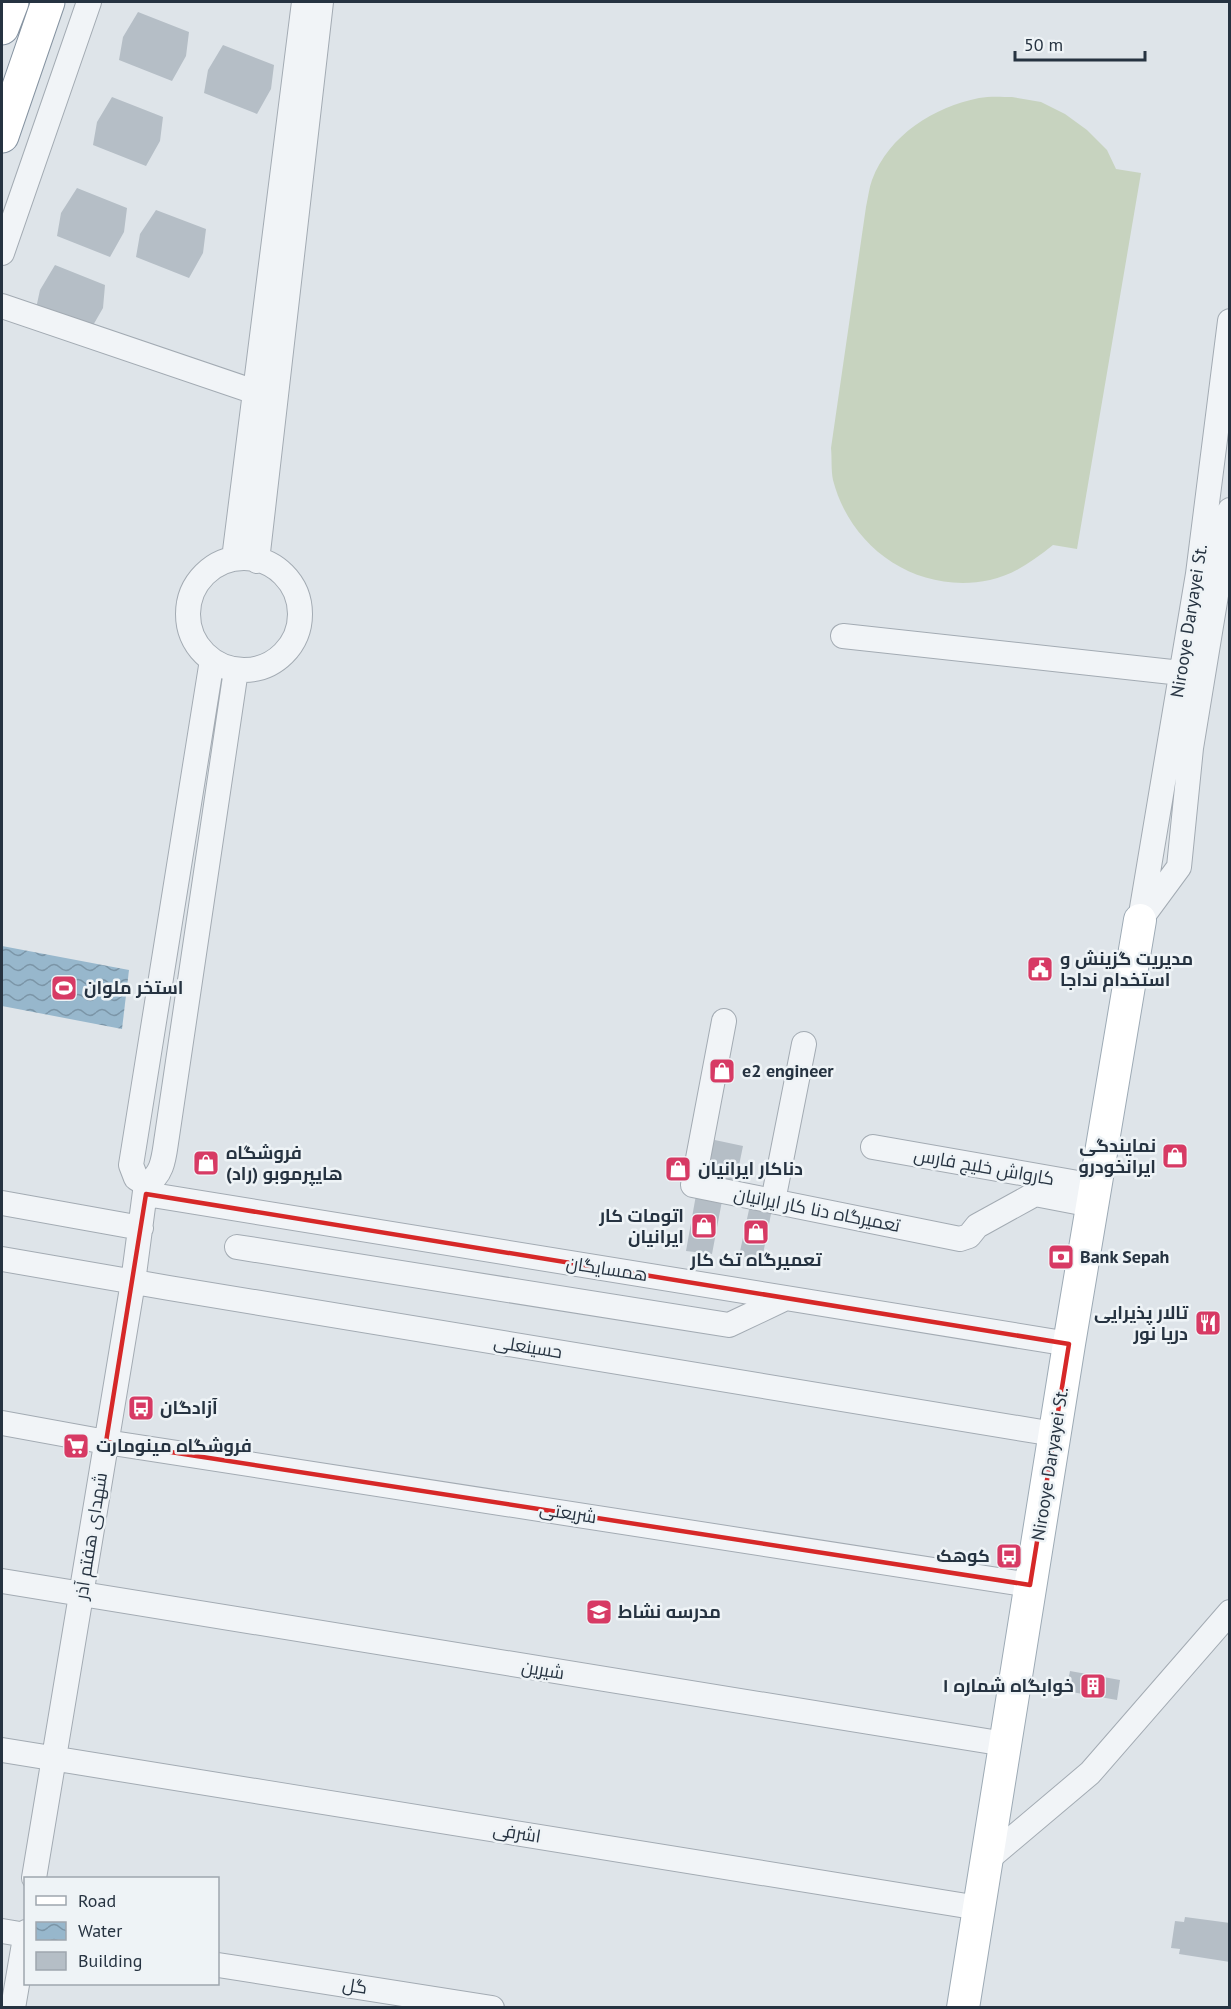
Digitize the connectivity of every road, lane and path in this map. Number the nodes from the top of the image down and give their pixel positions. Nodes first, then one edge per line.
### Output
1 (12, 2) edge
2 (48, 2) edge
3 (89, 2) edge
4 (303, 2) edge
5 (321, 2) edge
6 (2, 28) edge
7 (2, 136) edge
8 (2, 253) edge
9 (2, 306) edge
10 (1230, 321) edge
11 (255, 392) junction
12 (1230, 510) edge
13 (246, 560) junction
14 (843, 636) dead end
15 (212, 660) junction
16 (236, 670) junction
17 (1181, 673) junction
18 (1140, 920) junction
19 (723, 1021) dead end
20 (804, 1044) dead end
21 (145, 1081) junction
22 (175, 1085) junction
23 (873, 1147) dead end
24 (146, 1189) junction
25 (1094, 1195) junction
26 (773, 1201) junction
27 (2, 1203) edge
28 (141, 1227) junction
29 (237, 1247) dead end
30 (2, 1259) edge
31 (133, 1282) junction
32 (786, 1298) junction
33 (1069, 1344) junction
34 (2, 1423) edge
35 (1054, 1434) junction
36 (106, 1442) junction
37 (2, 1581) edge
38 (1030, 1585) junction
39 (81, 1595) junction
40 (1230, 1612) edge
41 (1005, 1744) junction
42 (2, 1750) edge
43 (54, 1759) junction
44 (987, 1860) junction
45 (34, 1877) edge
46 (979, 1908) junction
47 (2, 1931) edge
48 (24, 1934) edge
49 (24, 1940) edge
50 (219, 1965) edge
51 (13, 2007) edge
52 (492, 2007) edge
53 (963, 2007) edge

1 - 6 highway
2 - 7 highway
3 - 8 street
4 - 11 street
5 - 13 street
9 - 11 street
10 - 17 street, Nirooye Daryayei St.
11 - 13 street
12 - 18 street, Nirooye Daryayei St.
13 - 15 street
13 - 16 street
14 - 17 street
15 - 16 street
15 - 21 street
16 - 22 street
17 - 18 street, Nirooye Daryayei St.
18 - 25 main road, Nirooye Daryayei St.
19 - 26 street, تعمیرگاه دنا کار ایرانیان
20 - 26 street
21 - 22 street
21 - 24 street
22 - 24 street
23 - 25 street, کارواش خلیج فارس
24 - 28 street, شهدای هفتم آذر
24 - 32 street, همسایگان
25 - 26 street, تعمیرگاه دنا کار ایرانیان
25 - 33 main road, Nirooye Daryayei St.
27 - 28 street
28 - 31 street, شهدای هفتم آذر
29 - 32 street
30 - 31 street, حسینعلی
31 - 35 street, حسینعلی
31 - 36 street, شهدای هفتم آذر
32 - 33 street, همسایگان
33 - 35 main road, Nirooye Daryayei St.
34 - 36 street, شریعتی
35 - 38 main road, Nirooye Daryayei St.
36 - 38 street, شریعتی
36 - 39 street, شهدای هفتم آذر
37 - 39 street, شیرین
38 - 41 main road, Nirooye Daryayei St.
39 - 41 street, شیرین
39 - 43 street, شهدای هفتم آذر
40 - 44 street
41 - 44 main road, Nirooye Daryayei St.
42 - 43 street, اشرفی
43 - 45 street, شهدای هفتم آذر
43 - 46 street, اشرفی
44 - 46 main road, Nirooye Daryayei St.
46 - 53 main road, Nirooye Daryayei St.
47 - 48 street
49 - 51 street
50 - 52 street, گل

